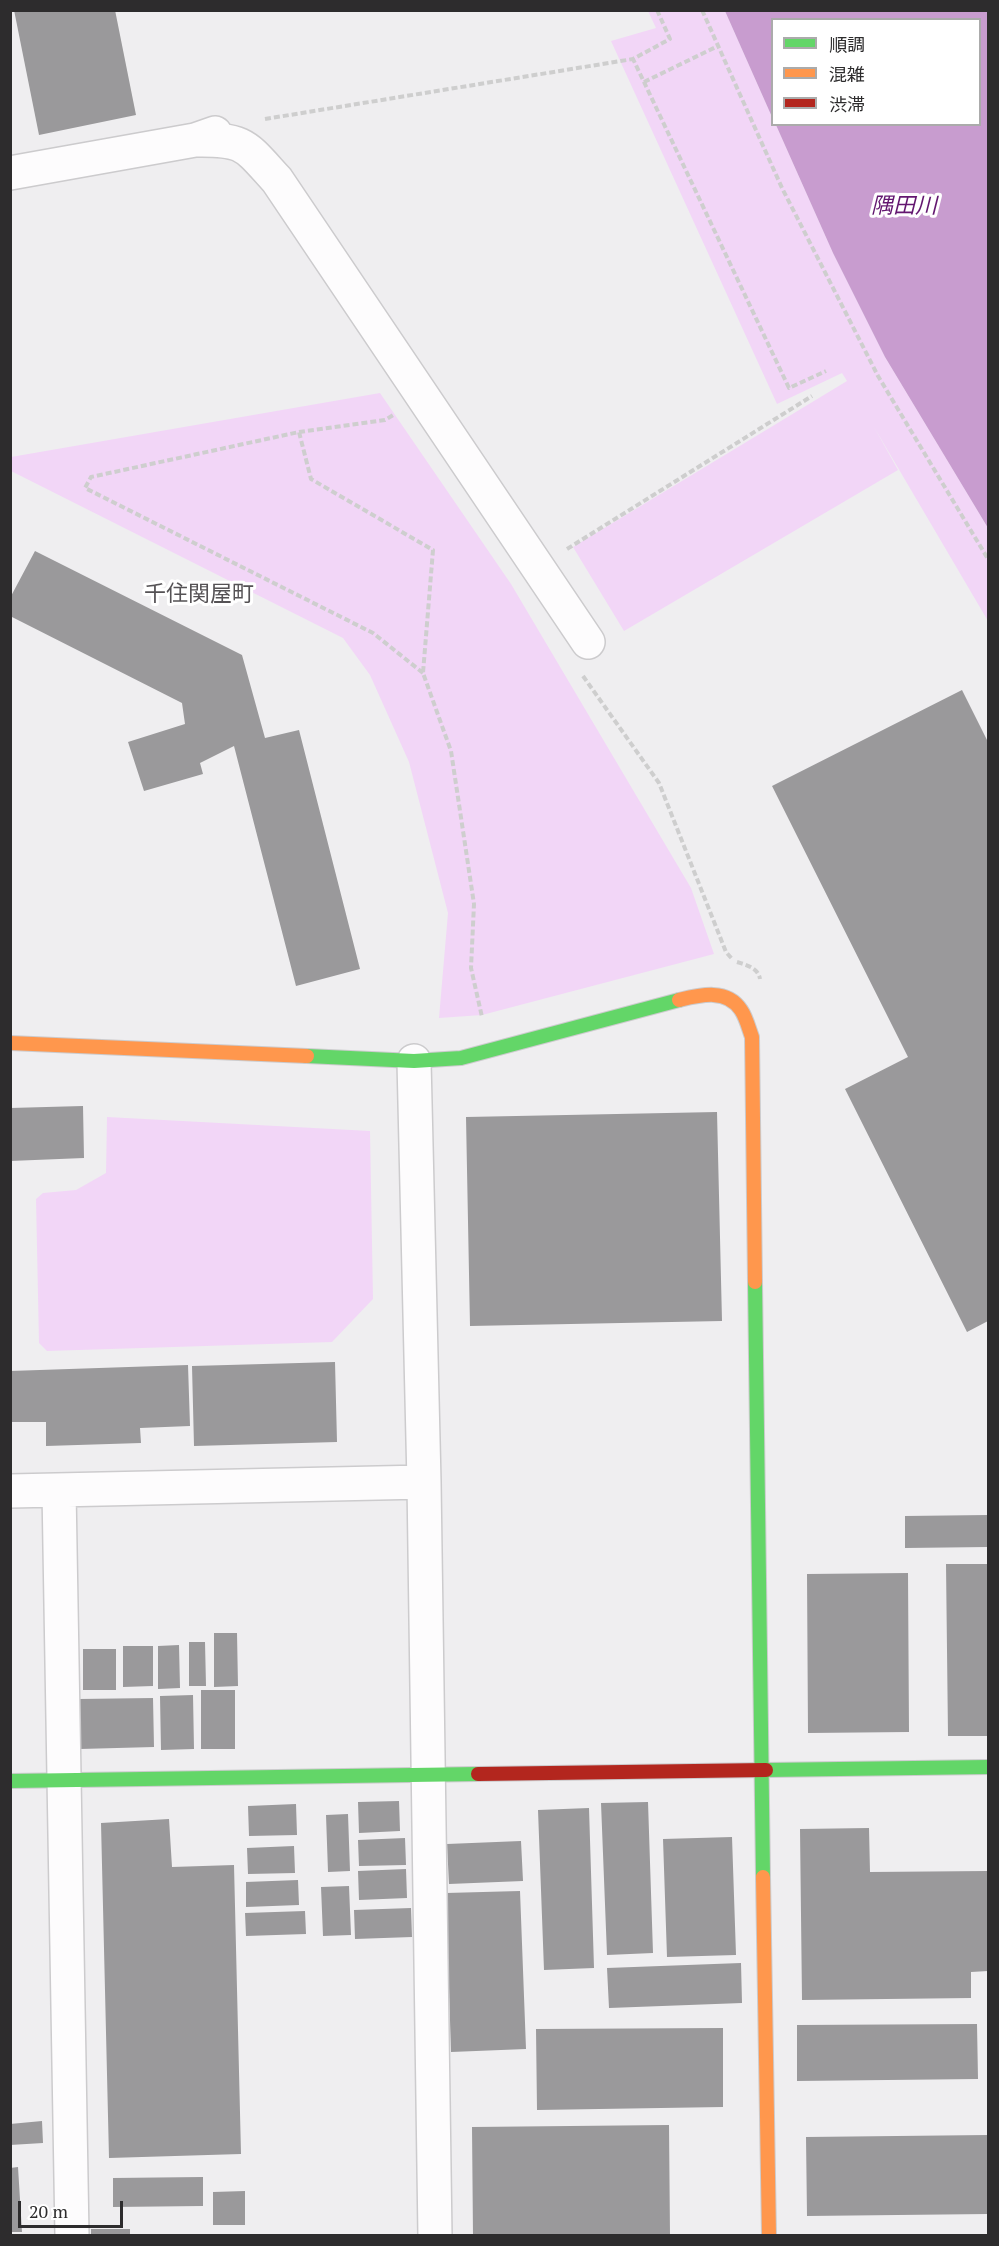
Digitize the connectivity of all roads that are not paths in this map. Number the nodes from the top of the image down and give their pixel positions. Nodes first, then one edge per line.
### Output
1 (243, 122) road end
2 (195, 140) junction
3 (10, 173) edge
4 (583, 655) road end
5 (10, 1043) edge
6 (414, 1061) junction
7 (424, 1482) junction
8 (59, 1490) junction
9 (10, 1491) edge
10 (988, 1767) edge
11 (760, 1770) junction
12 (429, 1776) junction
13 (64, 1780) junction
14 (10, 1781) edge
15 (72, 2235) edge
16 (435, 2235) edge
17 (769, 2235) edge

1 - 2 street
2 - 3 street
2 - 4 street
5 - 6 street
6 - 7 street
6 - 11 street
7 - 8 street
7 - 12 street
8 - 9 street
8 - 13 street
10 - 11 street
11 - 12 street
11 - 17 street
12 - 13 street
12 - 16 street
13 - 14 street
13 - 15 street

